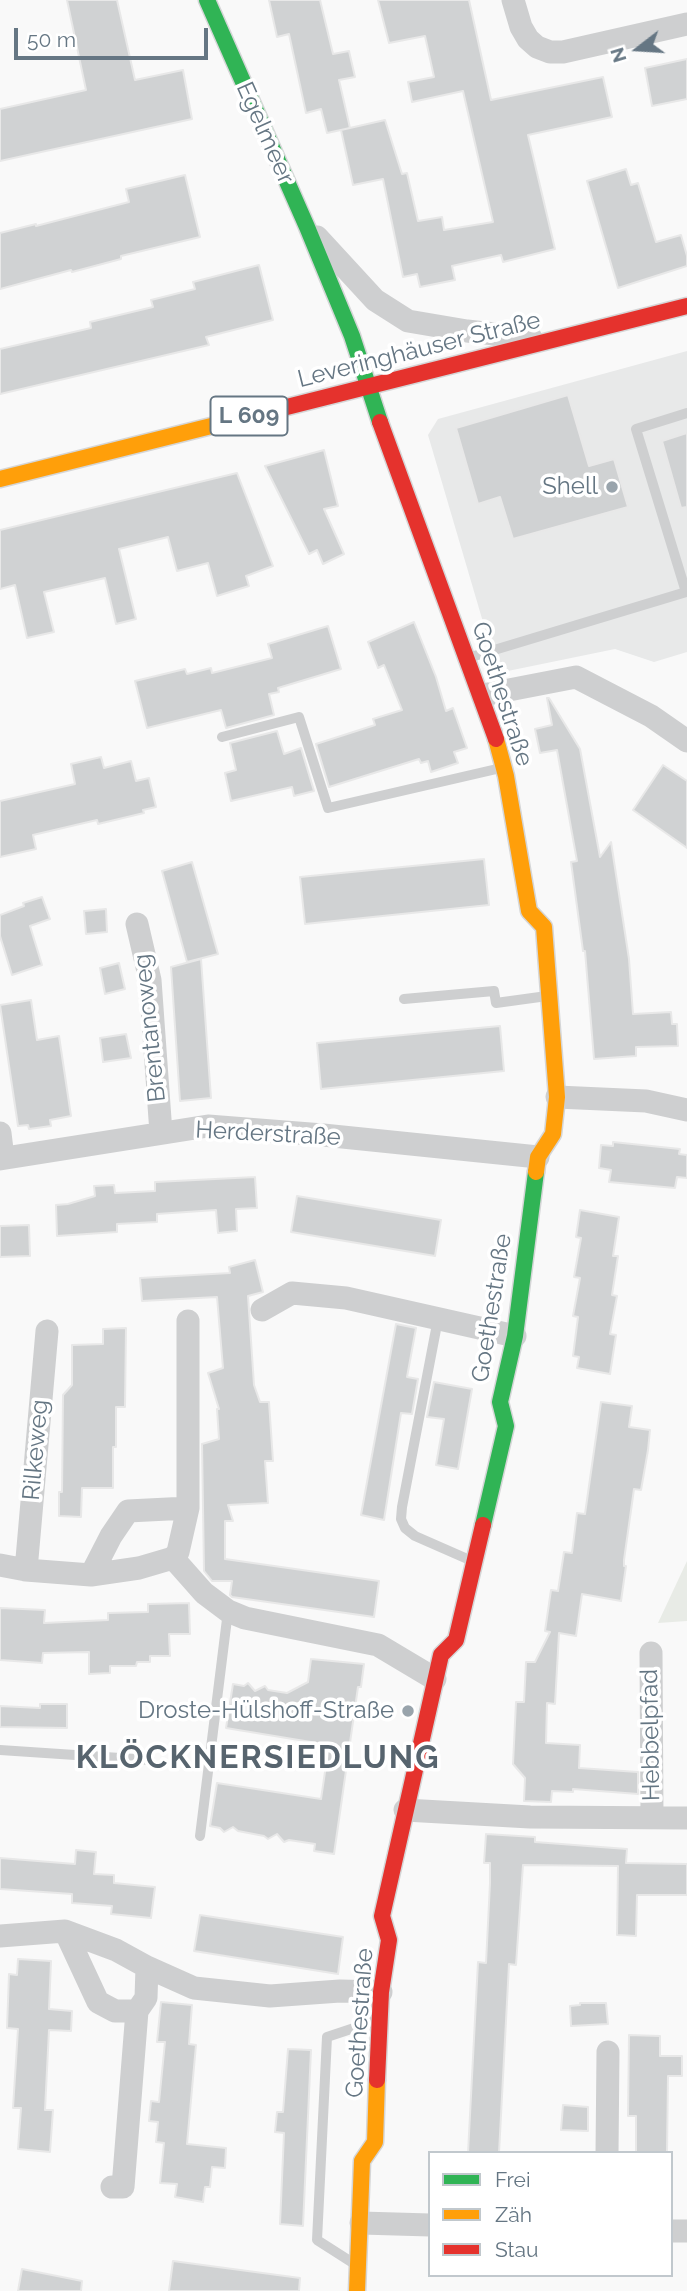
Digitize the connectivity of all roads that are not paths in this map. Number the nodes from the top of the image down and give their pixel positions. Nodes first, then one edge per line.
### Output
1 (206, 0) edge
2 (513, 0) edge
3 (687, 23) edge
4 (307, 227) junction
5 (687, 306) edge
6 (548, 340) junction
7 (368, 387) junction
8 (687, 413) edge
9 (0, 480) edge
10 (686, 592) edge
11 (468, 657) junction
12 (482, 695) junction
13 (222, 737) dead end
14 (687, 741) edge
15 (503, 767) junction
16 (137, 924) dead end
17 (549, 996) junction
18 (404, 999) dead end
19 (557, 1097) junction
20 (687, 1110) edge
21 (0, 1133) edge
22 (161, 1133) junction
23 (538, 1157) junction
24 (2, 1159) edge
25 (261, 1310) dead end
26 (438, 1318) junction
27 (188, 1321) dead end
28 (47, 1331) dead end
29 (515, 1336) junction
30 (188, 1508) junction
31 (173, 1558) junction
32 (474, 1562) junction
33 (0, 1565) edge
34 (26, 1570) junction
35 (91, 1575) junction
36 (228, 1611) junction
37 (651, 1653) dead end
38 (435, 1679) junction
39 (0, 1751) edge
40 (150, 1760) dead end
41 (405, 1810) junction
42 (652, 1818) junction
43 (687, 1818) edge
44 (200, 1836) dead end
45 (65, 1931) junction
46 (0, 1936) edge
47 (146, 1967) junction
48 (381, 1992) junction
49 (137, 2011) junction
50 (380, 2019) junction
51 (608, 2052) dead end
52 (607, 2151) edge
53 (112, 2187) dead end
54 (361, 2222) junction
55 (428, 2225) edge
56 (359, 2267) junction
57 (358, 2291) edge

1 - 4 street, Egelmeer
2 - 3 street
4 - 6 street, Egelmeer
4 - 7 street, Egelmeer
5 - 6 street, Leveringhäuser Straße / L 609
6 - 7 street, Leveringhäuser Straße / L 609
7 - 9 street, Leveringhäuser Straße / L 609
7 - 11 street, Goethestraße
8 - 10 lane
10 - 11 lane
11 - 12 street, Goethestraße
12 - 14 street
12 - 15 street, Goethestraße
13 - 15 lane
15 - 17 street, Goethestraße
16 - 22 street, Brentanoweg
17 - 18 lane
17 - 19 street, Goethestraße
19 - 20 street
19 - 23 street, Goethestraße
21 - 24 street
22 - 23 street, Herderstraße
22 - 24 street, Herderstraße
23 - 29 street, Goethestraße
25 - 26 street
26 - 29 street
26 - 32 lane
27 - 30 street
28 - 34 street, Rilkeweg
29 - 32 street, Goethestraße
30 - 31 street
30 - 35 street
31 - 35 street
31 - 36 street
32 - 38 street, Goethestraße
33 - 34 street
34 - 35 street
36 - 38 street
36 - 44 lane
37 - 42 street, Hebbelpfad
38 - 41 street, Goethestraße
39 - 40 lane
41 - 42 street
41 - 48 street, Goethestraße
42 - 43 street
45 - 46 street
45 - 47 street
45 - 49 street
47 - 48 street
47 - 49 street
48 - 50 street, Goethestraße
49 - 53 street
50 - 54 street, Goethestraße
50 - 56 lane
51 - 52 street
54 - 55 street
54 - 56 street, Goethestraße
56 - 57 street, Goethestraße

